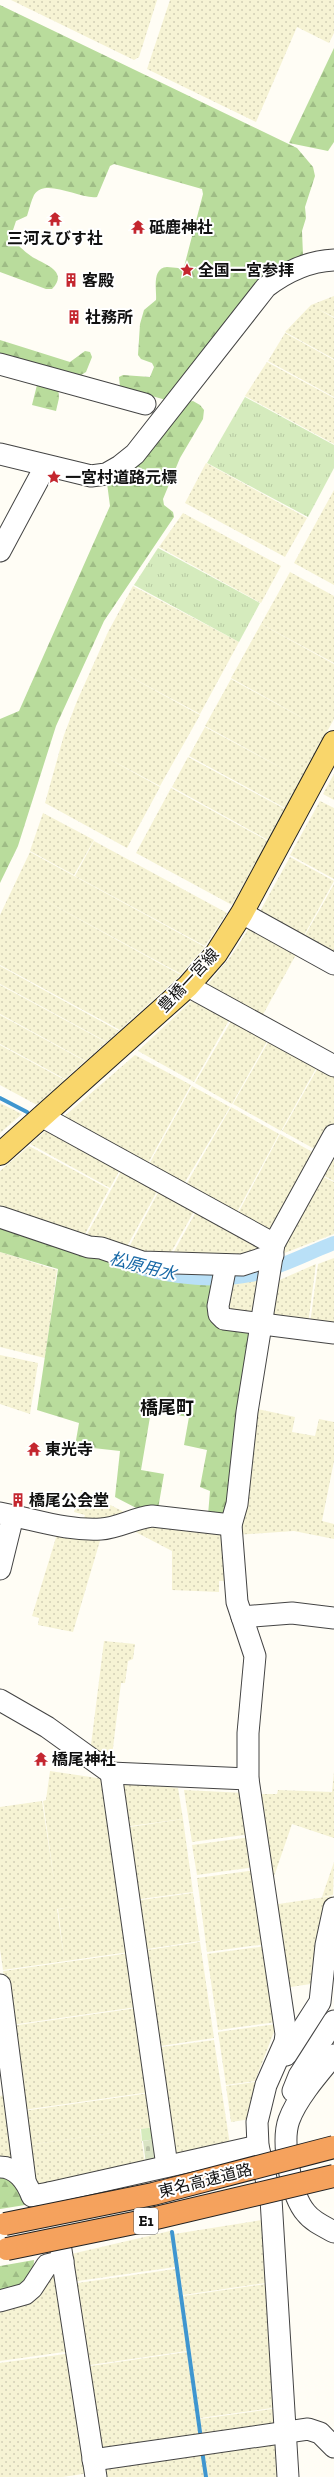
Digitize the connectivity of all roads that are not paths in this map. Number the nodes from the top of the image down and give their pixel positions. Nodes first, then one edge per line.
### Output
1 (334, 260) edge
2 (0, 364) edge
3 (145, 404) dead end
4 (0, 454) edge
5 (45, 466) junction
6 (0, 551) edge
7 (334, 742) edge
8 (242, 913) junction
9 (334, 964) edge
10 (188, 986) junction
11 (334, 1066) edge
12 (43, 1117) junction
13 (334, 1135) edge
14 (0, 1154) edge
15 (0, 1217) edge
16 (274, 1249) junction
17 (226, 1265) junction
18 (261, 1324) junction
19 (334, 1334) edge
20 (6, 1514) edge
21 (231, 1525) junction
22 (0, 1569) edge
23 (242, 1617) junction
24 (334, 1618) edge
25 (0, 1700) edge
26 (111, 1773) junction
27 (248, 1779) junction
28 (334, 1908) edge
29 (0, 1985) edge
30 (334, 2021) edge
31 (286, 2055) dead end
32 (334, 2055) edge
33 (289, 2119) junction
34 (258, 2146) junction
35 (334, 2147) edge
36 (167, 2166) junction
37 (0, 2167) edge
38 (334, 2176) edge
39 (25, 2180) junction
40 (4, 2224) dead end
41 (334, 2232) edge
42 (7, 2249) dead end
43 (0, 2300) edge
44 (286, 2432) junction
45 (334, 2447) edge
46 (95, 2468) edge
47 (288, 2477) edge

1 - 5 street
2 - 3 street
4 - 5 street
5 - 6 street
7 - 8 main road, 豊橋一宮線
8 - 9 street
8 - 10 main road, 豊橋一宮線
10 - 11 street
10 - 12 main road, 豊橋一宮線
12 - 14 main road, 豊橋一宮線
12 - 16 street
13 - 16 street
15 - 17 street
16 - 17 street
16 - 18 street
17 - 18 street
18 - 19 street
18 - 21 street
20 - 21 street
20 - 22 street
21 - 23 street
23 - 24 street
23 - 27 street
25 - 26 street
26 - 27 street
26 - 36 street
27 - 34 street
28 - 31 street
29 - 39 street
30 - 33 street
32 - 33 street
33 - 41 street
34 - 36 street
34 - 44 street
35 - 40 highway, 東名高速道路 / E1, bridge
36 - 39 street
37 - 39 street
38 - 42 highway, 東名高速道路 / E1, bridge
43 - 46 street
44 - 45 street
44 - 46 street
44 - 47 street

